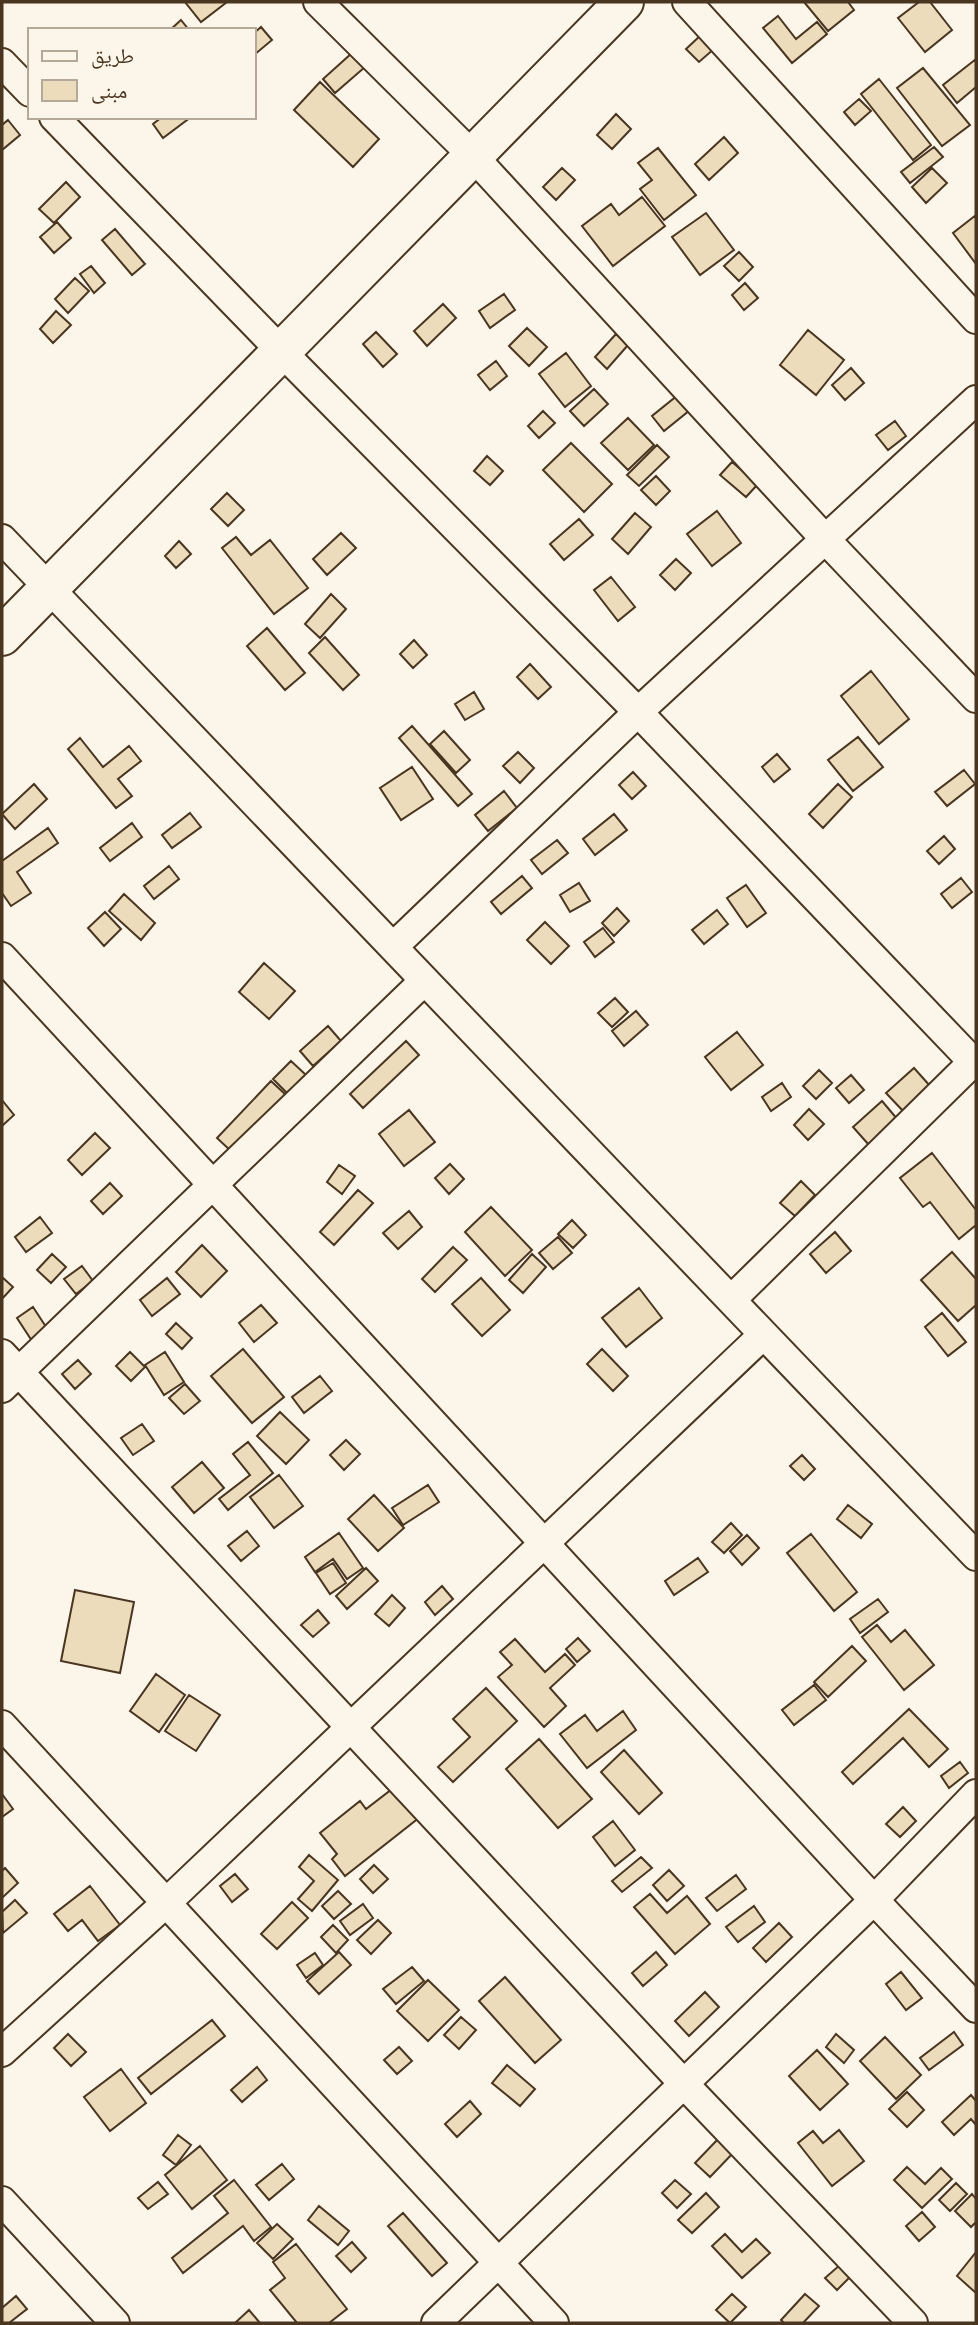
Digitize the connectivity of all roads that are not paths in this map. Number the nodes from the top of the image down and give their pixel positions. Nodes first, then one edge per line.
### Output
1 (318, 2) edge
2 (624, 2) edge
3 (687, 2) edge
4 (2, 63) edge
5 (28, 90) edge
6 (56, 119) edge
7 (472, 155) junction
8 (976, 319) edge
9 (279, 351) junction
10 (976, 400) edge
11 (2, 540) edge
12 (826, 540) junction
13 (49, 589) junction
14 (2, 636) edge
15 (976, 698) edge
16 (638, 712) junction
17 (393, 947) junction
18 (2, 957) edge
19 (425, 981) junction
20 (975, 1062) edge
21 (214, 1185) junction
22 (731, 1300) junction
23 (764, 1335) junction
24 (7, 1371) edge
25 (544, 1542) junction
26 (976, 1556) edge
27 (2, 1726) edge
28 (350, 1727) junction
29 (976, 1794) edge
30 (874, 1900) junction
31 (166, 1903) junction
32 (976, 2008) edge
33 (2, 2052) edge
34 (684, 2084) junction
35 (2, 2201) edge
36 (498, 2264) junction
37 (115, 2323) edge
38 (436, 2323) edge
39 (554, 2323) edge
40 (913, 2323) edge

1 - 7 street
2 - 7 street
3 - 8 street
4 - 5 street
6 - 9 street
7 - 9 street
7 - 12 street
9 - 13 street
9 - 16 street
10 - 12 street
11 - 13 street
12 - 15 street
12 - 16 street
13 - 14 street
13 - 17 street
16 - 17 street
16 - 20 street
17 - 19 street
18 - 21 street
19 - 21 street
19 - 22 street
20 - 22 street
21 - 24 street
21 - 25 street
22 - 23 street
23 - 25 street
23 - 26 street
24 - 28 street
25 - 28 street
25 - 30 street
27 - 31 street
28 - 31 street
28 - 34 street
29 - 30 street
30 - 32 street
30 - 34 street
31 - 33 street
31 - 36 street
34 - 36 street
34 - 40 street
35 - 37 street
36 - 38 street
36 - 39 street

